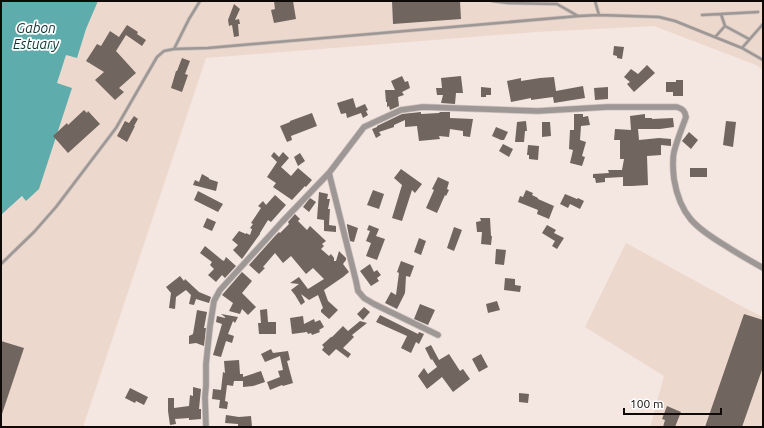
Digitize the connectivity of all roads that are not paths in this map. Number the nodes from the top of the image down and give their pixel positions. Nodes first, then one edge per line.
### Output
1 (200, 1) edge
2 (492, 1) edge
3 (595, 1) edge
4 (758, 12) dead end
5 (721, 14) junction
6 (599, 15) junction
7 (702, 15) dead end
8 (579, 16) junction
9 (763, 24) edge
10 (725, 26) junction
11 (716, 36) junction
12 (749, 39) junction
13 (742, 48) junction
14 (174, 49) junction
15 (763, 60) edge
16 (329, 173) junction
17 (1, 264) edge
18 (763, 268) edge
19 (438, 335) dead end
20 (206, 427) edge

1 - 14 lane
2 - 8 lane
3 - 6 lane
4 - 5 lane
5 - 7 lane
5 - 10 lane
6 - 8 lane
6 - 11 lane
8 - 14 lane
9 - 12 lane
10 - 11 lane
10 - 12 lane
11 - 13 lane
12 - 13 lane
13 - 15 lane
14 - 17 lane
16 - 18 street
16 - 19 street
16 - 20 street

